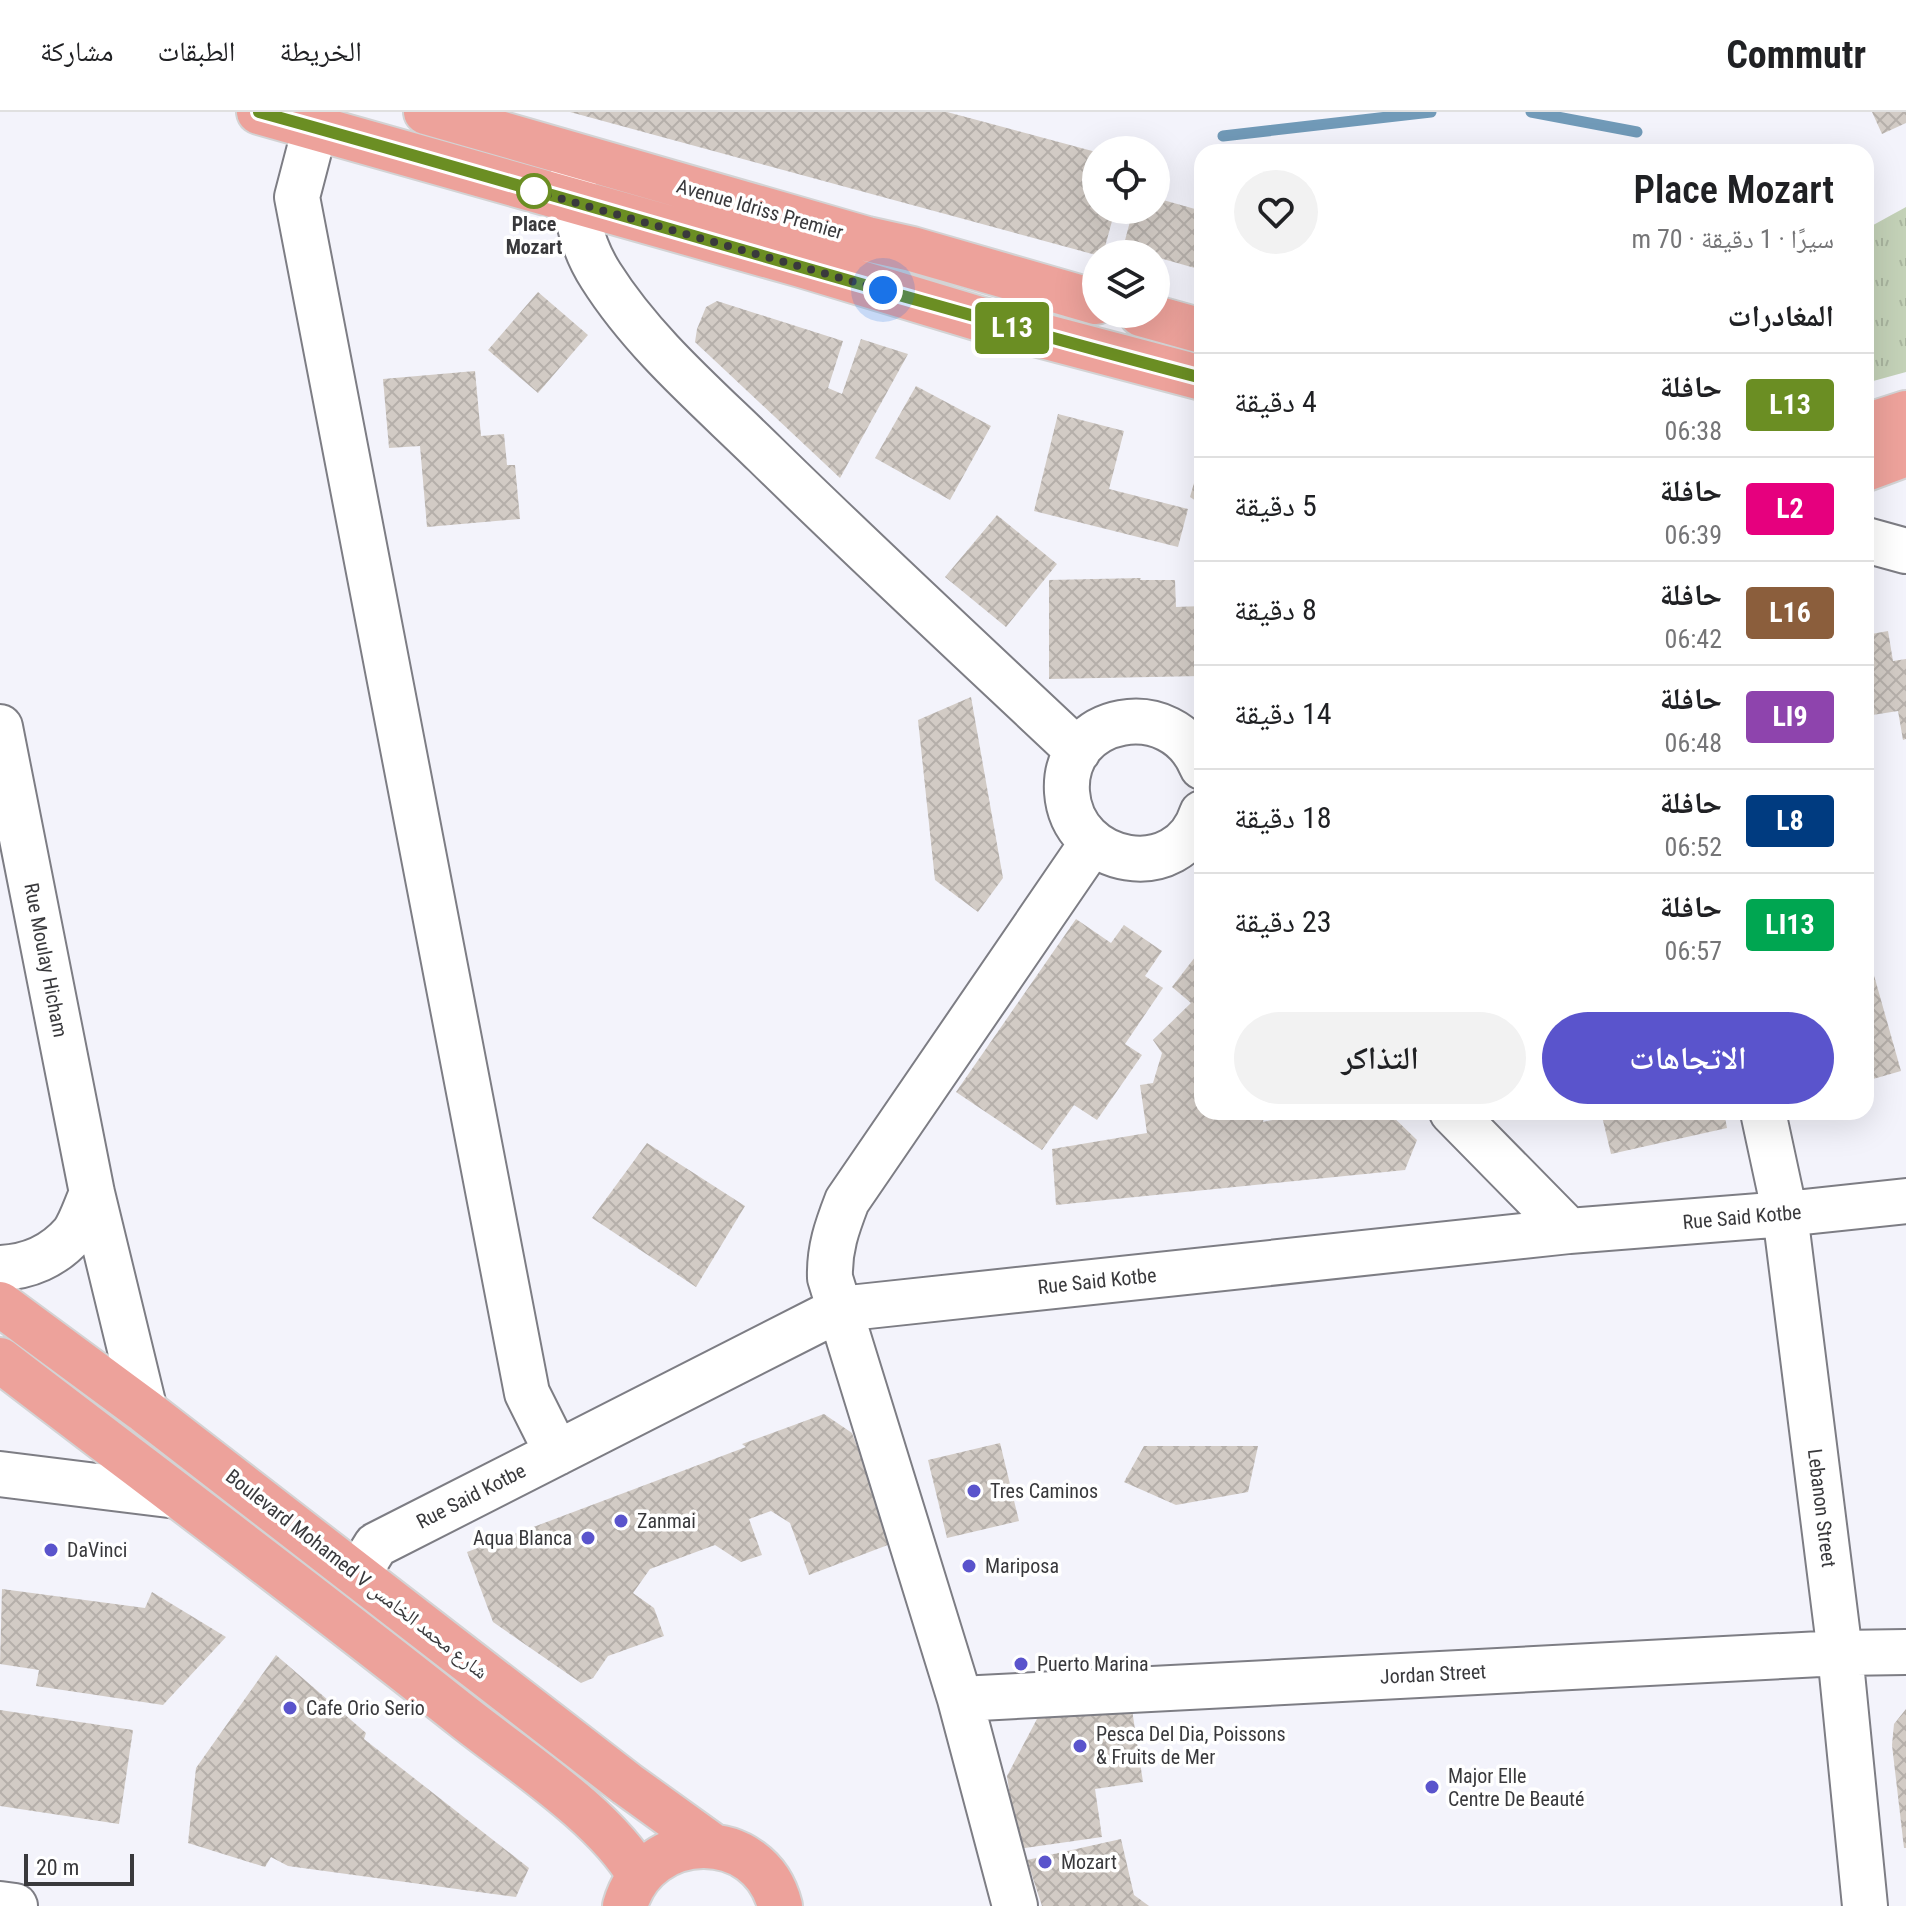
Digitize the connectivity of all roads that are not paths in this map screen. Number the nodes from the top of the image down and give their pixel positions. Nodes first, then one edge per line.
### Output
1 (259, 112) edge
2 (426, 112) edge
3 (484, 120) edge
4 (315, 128) junction
5 (573, 155) junction
6 (574, 203) junction
7 (1082, 298) edge
8 (1170, 322) edge
9 (1194, 329) edge
10 (1194, 376) edge
11 (1906, 413) edge
12 (1874, 423) edge
13 (1906, 454) edge
14 (1874, 466) edge
15 (1874, 542) edge
16 (1906, 551) edge
17 (0, 727) edge
18 (1194, 738) edge
19 (1078, 751) junction
20 (1194, 838) edge
21 (1092, 843) junction
22 (1460, 1120) edge
23 (1765, 1120) edge
24 (92, 1193) junction
25 (1906, 1201) edge
26 (1785, 1214) junction
27 (1569, 1231) junction
28 (0, 1268) edge
29 (0, 1304) edge
30 (840, 1309) junction
31 (0, 1360) edge
32 (145, 1411) junction
33 (557, 1453) junction
34 (0, 1474) edge
35 (177, 1496) junction
36 (358, 1574) junction
37 (1906, 1652) edge
38 (1840, 1653) junction
39 (960, 1699) junction
40 (713, 1846) junction
41 (632, 1891) edge
42 (782, 1903) edge
43 (0, 1904) edge
44 (15, 1906) edge
45 (1015, 1906) edge
46 (1865, 1906) edge

1 - 4 main road
2 - 3 main road, Avenue Idriss Premier
3 - 5 main road, Avenue Idriss Premier
4 - 6 main road
4 - 33 street
5 - 6 street
5 - 7 main road, Avenue Idriss Premier
6 - 10 main road
6 - 19 street
8 - 9 main road
11 - 12 main road
13 - 14 main road
15 - 16 street
17 - 24 street, Rue Moulay Hicham
18 - 19 street
19 - 21 street
20 - 21 street
21 - 30 street
22 - 27 street
23 - 26 street, Lebanon Street
24 - 28 street
24 - 32 street, Rue Moulay Hicham
25 - 26 street, Rue Said Kotbe
26 - 27 street, Rue Said Kotbe
26 - 38 street, Lebanon Street
27 - 30 street, Rue Said Kotbe
29 - 32 main road, Boulevard Mohamed V شارع محمد الخامس
30 - 33 street, Rue Said Kotbe
30 - 39 street
31 - 35 main road
32 - 36 main road, Boulevard Mohamed V شارع محمد الخامس
33 - 36 street, Rue Said Kotbe
34 - 35 street
35 - 41 main road
36 - 40 main road, Boulevard Mohamed V شارع محمد الخامس
37 - 38 street, Jordan Street
38 - 39 street, Jordan Street
38 - 46 street, Lebanon Street
39 - 45 street
40 - 41 main road
40 - 42 main road, Boulevard Mohamed V شارع محمد الخامس
43 - 44 street

